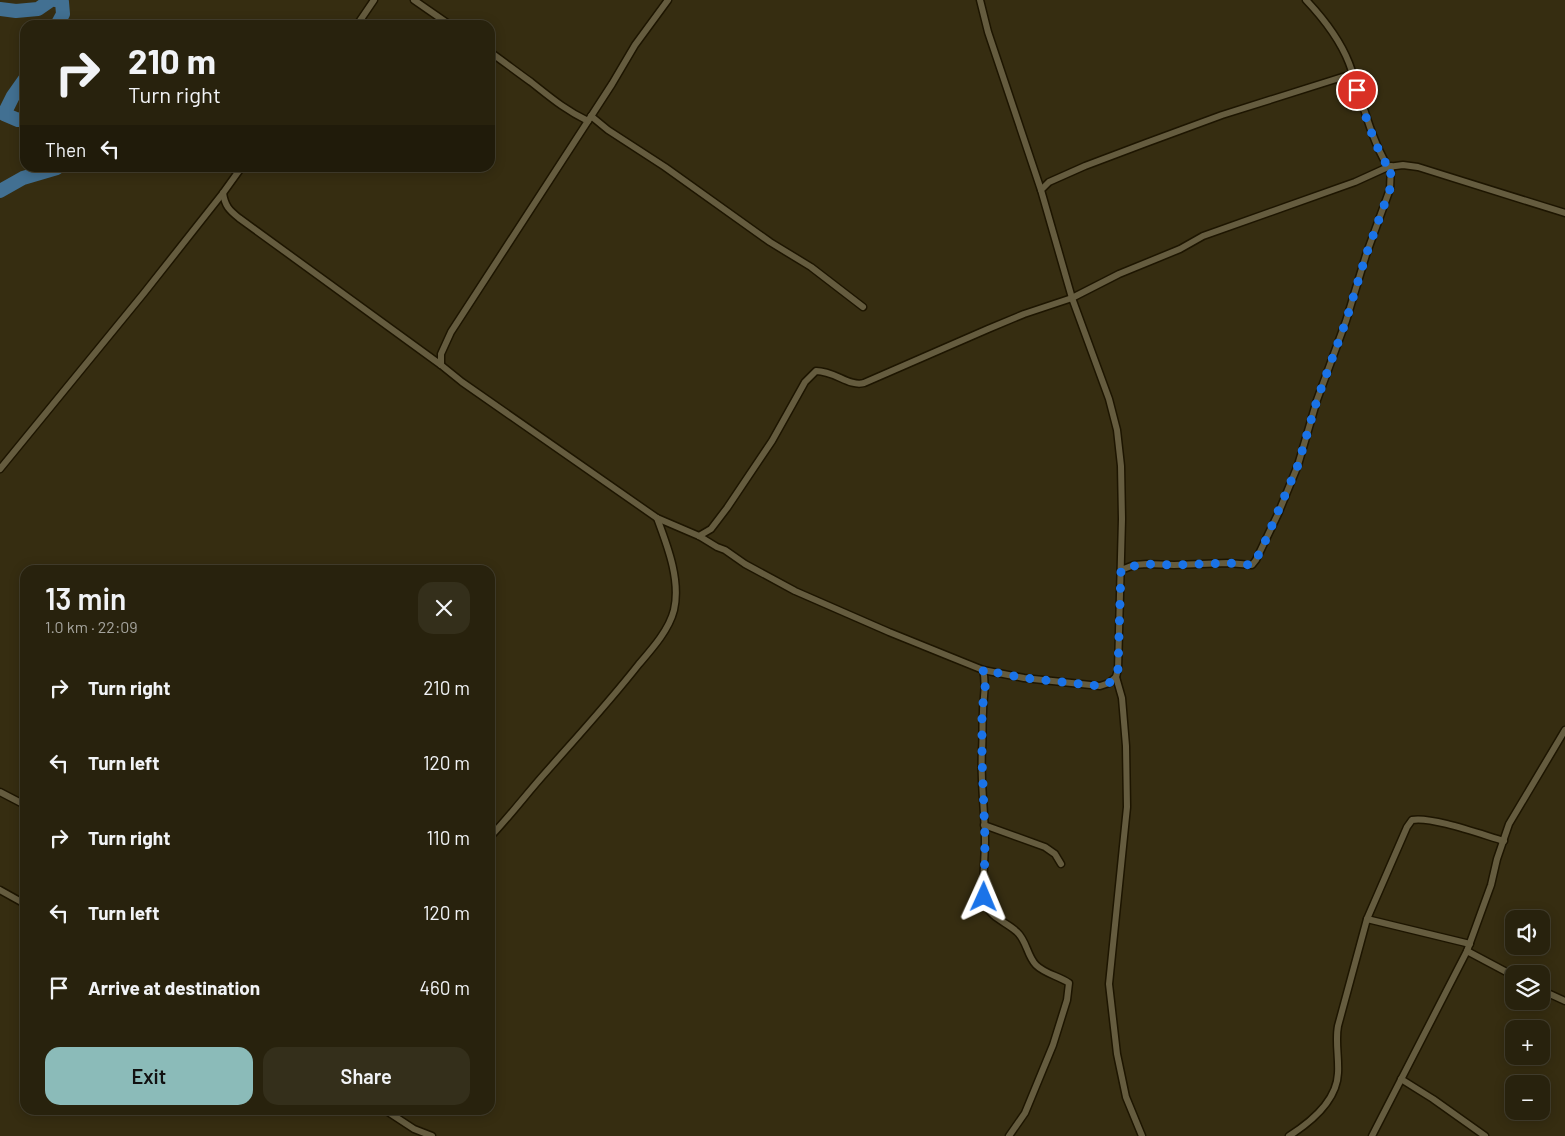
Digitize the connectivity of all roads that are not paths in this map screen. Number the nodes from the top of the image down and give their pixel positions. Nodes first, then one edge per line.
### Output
1 (374, 0) edge
2 (414, 0) edge
3 (668, 0) edge
4 (980, 0) edge
5 (1306, 0) edge
6 (360, 20) edge
7 (443, 20) edge
8 (495, 56) edge
9 (1352, 74) junction
10 (590, 118) junction
11 (1390, 167) junction
12 (238, 172) edge
13 (1042, 190) junction
14 (223, 193) junction
15 (1565, 212) edge
16 (1072, 298) junction
17 (863, 307) dead end
18 (441, 365) junction
19 (0, 469) edge
20 (657, 518) junction
21 (699, 536) junction
22 (1121, 570) junction
23 (983, 670) junction
24 (1116, 677) junction
25 (1565, 730) edge
26 (0, 792) edge
27 (20, 802) edge
28 (984, 825) junction
29 (495, 831) edge
30 (1504, 840) junction
31 (1061, 864) dead end
32 (0, 890) edge
33 (20, 901) edge
34 (1367, 919) junction
35 (1468, 947) junction
36 (1505, 970) edge
37 (1550, 994) edge
38 (1565, 1001) edge
39 (1400, 1079) junction
40 (393, 1115) edge
41 (432, 1136) edge
42 (1009, 1136) edge
43 (1142, 1136) edge
44 (1289, 1136) edge
45 (1372, 1136) edge
46 (1485, 1136) edge

1 - 6 street
2 - 7 street
3 - 10 street
4 - 13 street
5 - 9 street
8 - 10 street
9 - 11 street
9 - 13 street
10 - 17 street
10 - 18 street
11 - 15 street
11 - 16 street
11 - 22 street
12 - 14 street
13 - 16 street
14 - 18 street
14 - 19 street
16 - 21 street
16 - 22 street
18 - 20 street
20 - 21 street
20 - 29 street
21 - 23 street
22 - 24 street
23 - 24 street
23 - 28 street
24 - 43 street
25 - 30 street
26 - 27 street
28 - 31 street
28 - 42 street
30 - 34 street
30 - 35 street
32 - 33 street
34 - 35 street
34 - 44 street
35 - 36 street
35 - 39 street
37 - 38 street
39 - 45 street
39 - 46 street
40 - 41 street

